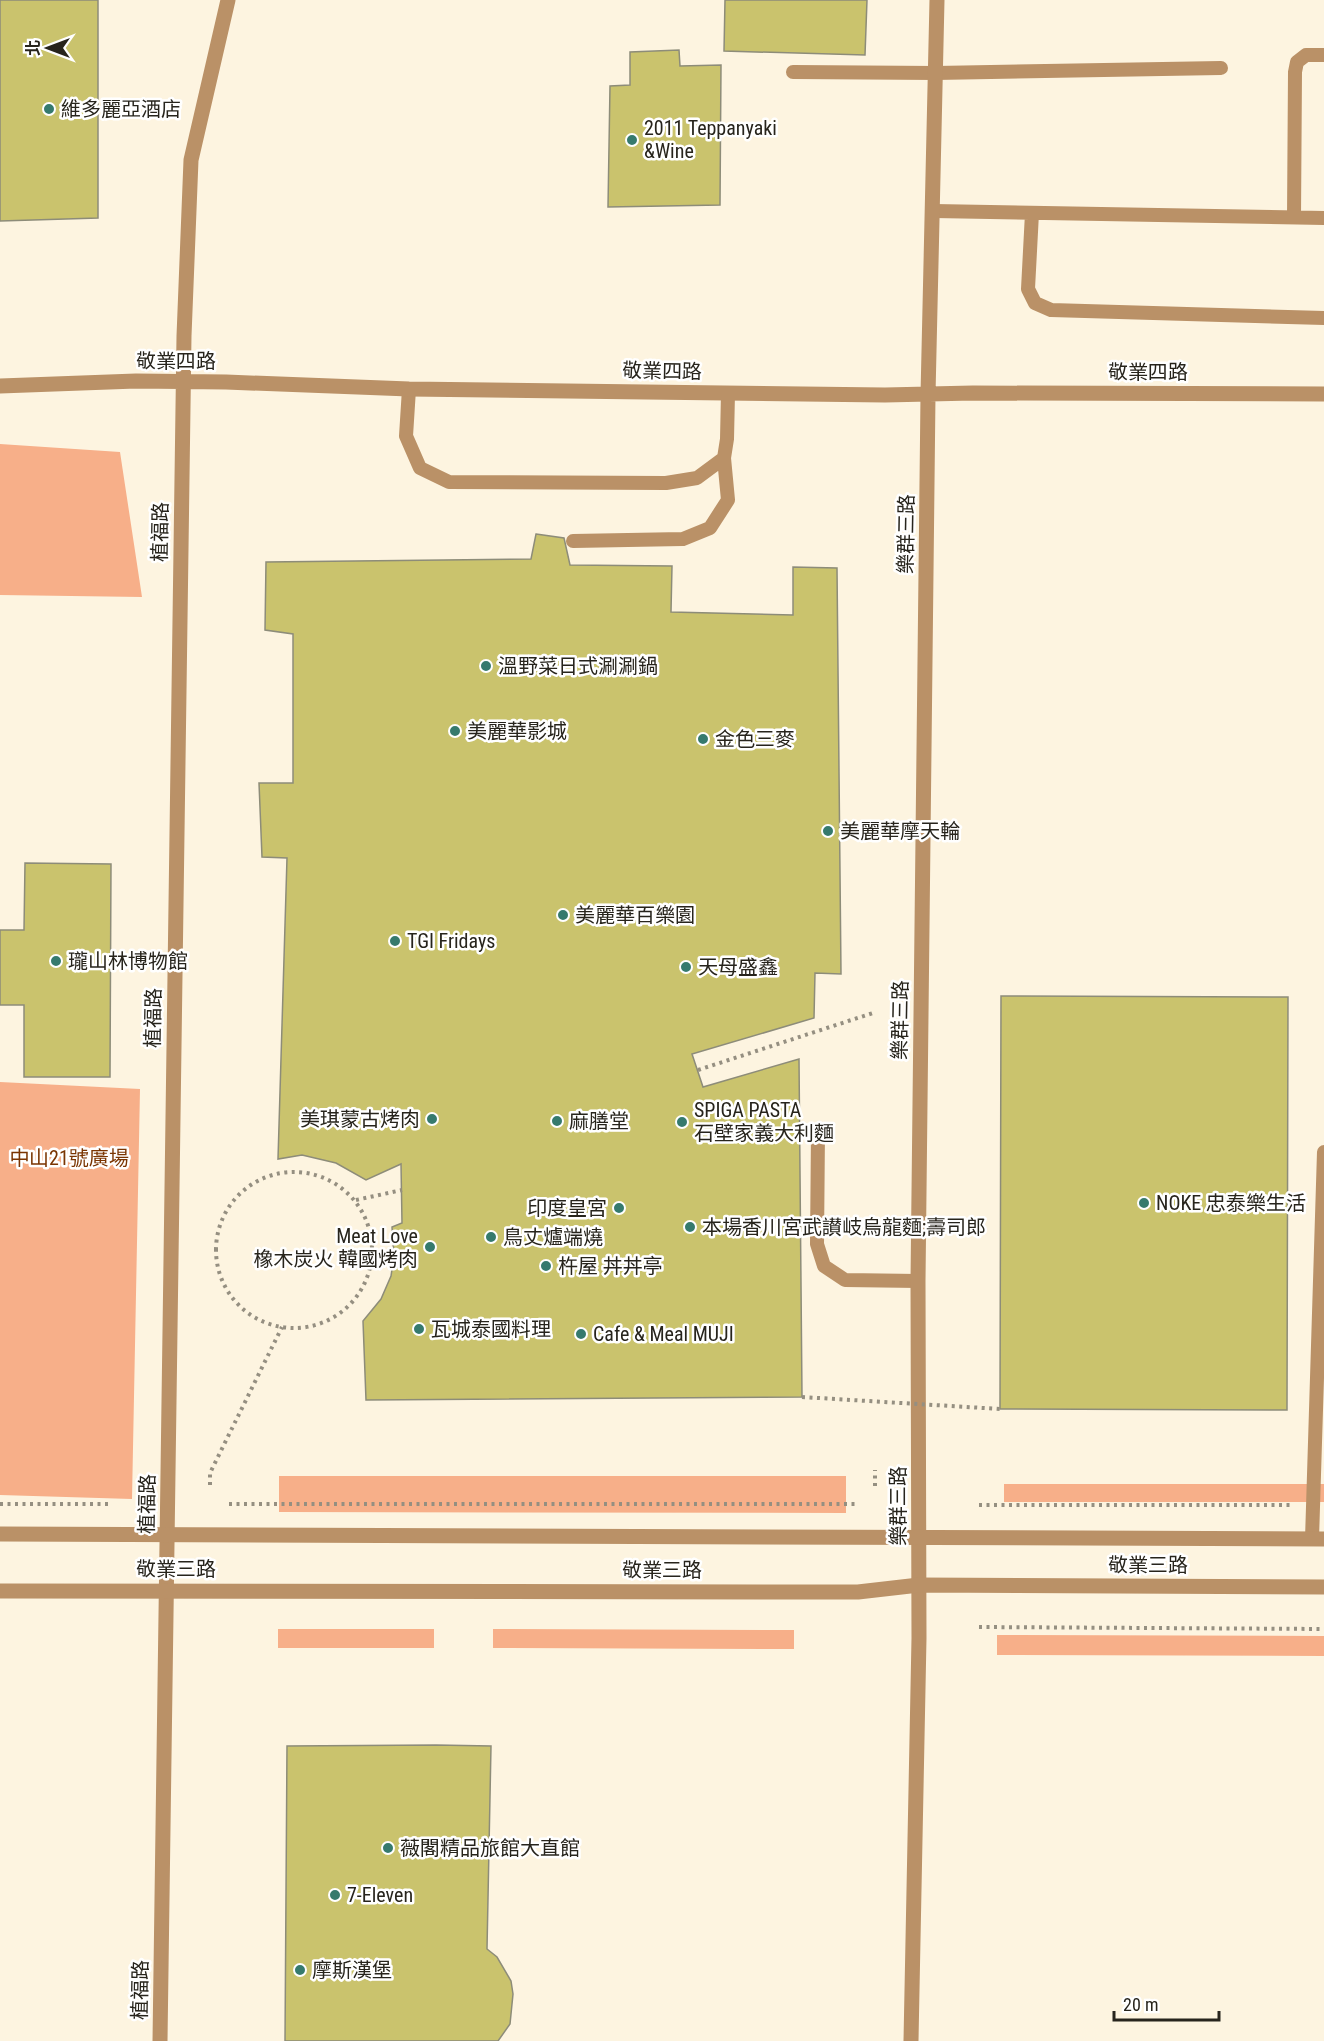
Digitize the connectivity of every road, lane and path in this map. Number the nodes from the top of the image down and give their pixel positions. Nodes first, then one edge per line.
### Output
1 (228, 0) edge
2 (937, 0) edge
3 (1324, 55) edge
4 (1221, 68) dead end
5 (792, 72) dead end
6 (936, 73) junction
7 (934, 211) junction
8 (1032, 213) junction
9 (1294, 217) junction
10 (1324, 218) edge
11 (1324, 318) edge
12 (183, 382) junction
13 (0, 386) edge
14 (409, 389) junction
15 (728, 393) junction
16 (1324, 394) edge
17 (928, 395) junction
18 (724, 458) junction
19 (573, 541) dead end
20 (876, 1012) dead end
21 (698, 1070) dead end
22 (818, 1131) dead end
23 (1324, 1152) edge
24 (402, 1190) dead end
25 (356, 1200) junction
26 (918, 1281) junction
27 (282, 1327) junction
28 (802, 1398) dead end
29 (1000, 1409) dead end
30 (875, 1470) dead end
31 (210, 1485) dead end
32 (875, 1486) dead end
33 (0, 1504) edge
34 (108, 1504) dead end
35 (229, 1504) dead end
36 (859, 1504) dead end
37 (979, 1505) dead end
38 (1312, 1505) junction
39 (0, 1534) edge
40 (167, 1534) junction
41 (919, 1538) junction
42 (1318, 1539) edge
43 (919, 1585) junction
44 (1324, 1587) edge
45 (0, 1590) edge
46 (167, 1590) junction
47 (979, 1627) dead end
48 (1324, 1629) edge
49 (160, 2041) edge
50 (911, 2041) edge

1 - 12 street, 植福路
2 - 6 street, 樂群三路
3 - 9 lane
4 - 6 lane
5 - 6 lane
6 - 7 street, 樂群三路
7 - 8 lane
7 - 17 street, 樂群三路
8 - 9 lane
8 - 11 lane
9 - 10 lane
12 - 13 street, 敬業四路
12 - 14 street, 敬業四路
12 - 40 street, 植福路
14 - 15 street, 敬業四路
14 - 18 lane
15 - 17 street, 敬業四路
15 - 18 lane
16 - 17 street, 敬業四路
17 - 26 street, 樂群三路
18 - 19 lane
20 - 21 path
22 - 26 lane
23 - 38 lane
24 - 25 path
25 - 27 path
25 - 27 path
26 - 41 street, 樂群三路
27 - 31 path
28 - 29 path, bridge
30 - 32 path
33 - 34 path
35 - 36 path
37 - 38 path
38 - 42 lane
39 - 40 street, 敬業三路
40 - 41 street, 敬業三路
40 - 46 street, 植福路
41 - 42 street, 敬業三路
41 - 43 street, 樂群三路
43 - 44 street, 敬業三路
43 - 46 street, 敬業三路
43 - 50 street, 樂群三路
45 - 46 street, 敬業三路
46 - 49 street, 植福路
47 - 48 path

